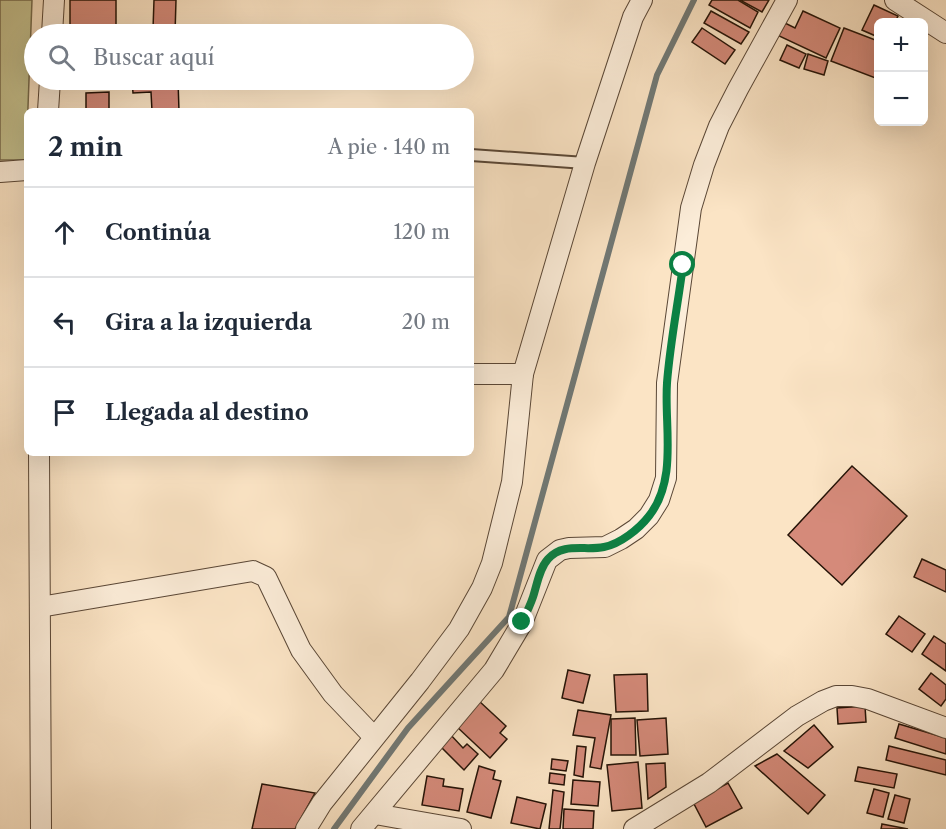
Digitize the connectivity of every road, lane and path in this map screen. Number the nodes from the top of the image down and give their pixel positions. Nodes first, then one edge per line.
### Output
1 (54, 0) edge
2 (642, 0) edge
3 (787, 0) edge
4 (895, 0) edge
5 (53, 24) edge
6 (946, 33) edge
7 (49, 90) edge
8 (48, 108) edge
9 (474, 155) edge
10 (585, 163) junction
11 (24, 170) edge
12 (0, 172) edge
13 (474, 374) edge
14 (523, 374) junction
15 (39, 456) edge
16 (40, 607) junction
17 (946, 728) edge
18 (374, 737) junction
19 (375, 813) junction
20 (41, 829) edge
21 (306, 829) edge
22 (361, 829) edge
23 (461, 829) edge
24 (634, 829) edge

1 - 5 street
2 - 10 street
3 - 19 street
4 - 6 street
7 - 8 street
9 - 10 lane
10 - 14 street
11 - 12 street
13 - 14 street
14 - 18 street
15 - 16 street
16 - 18 street
16 - 20 street
17 - 24 street
18 - 21 street
19 - 22 street
19 - 23 street

